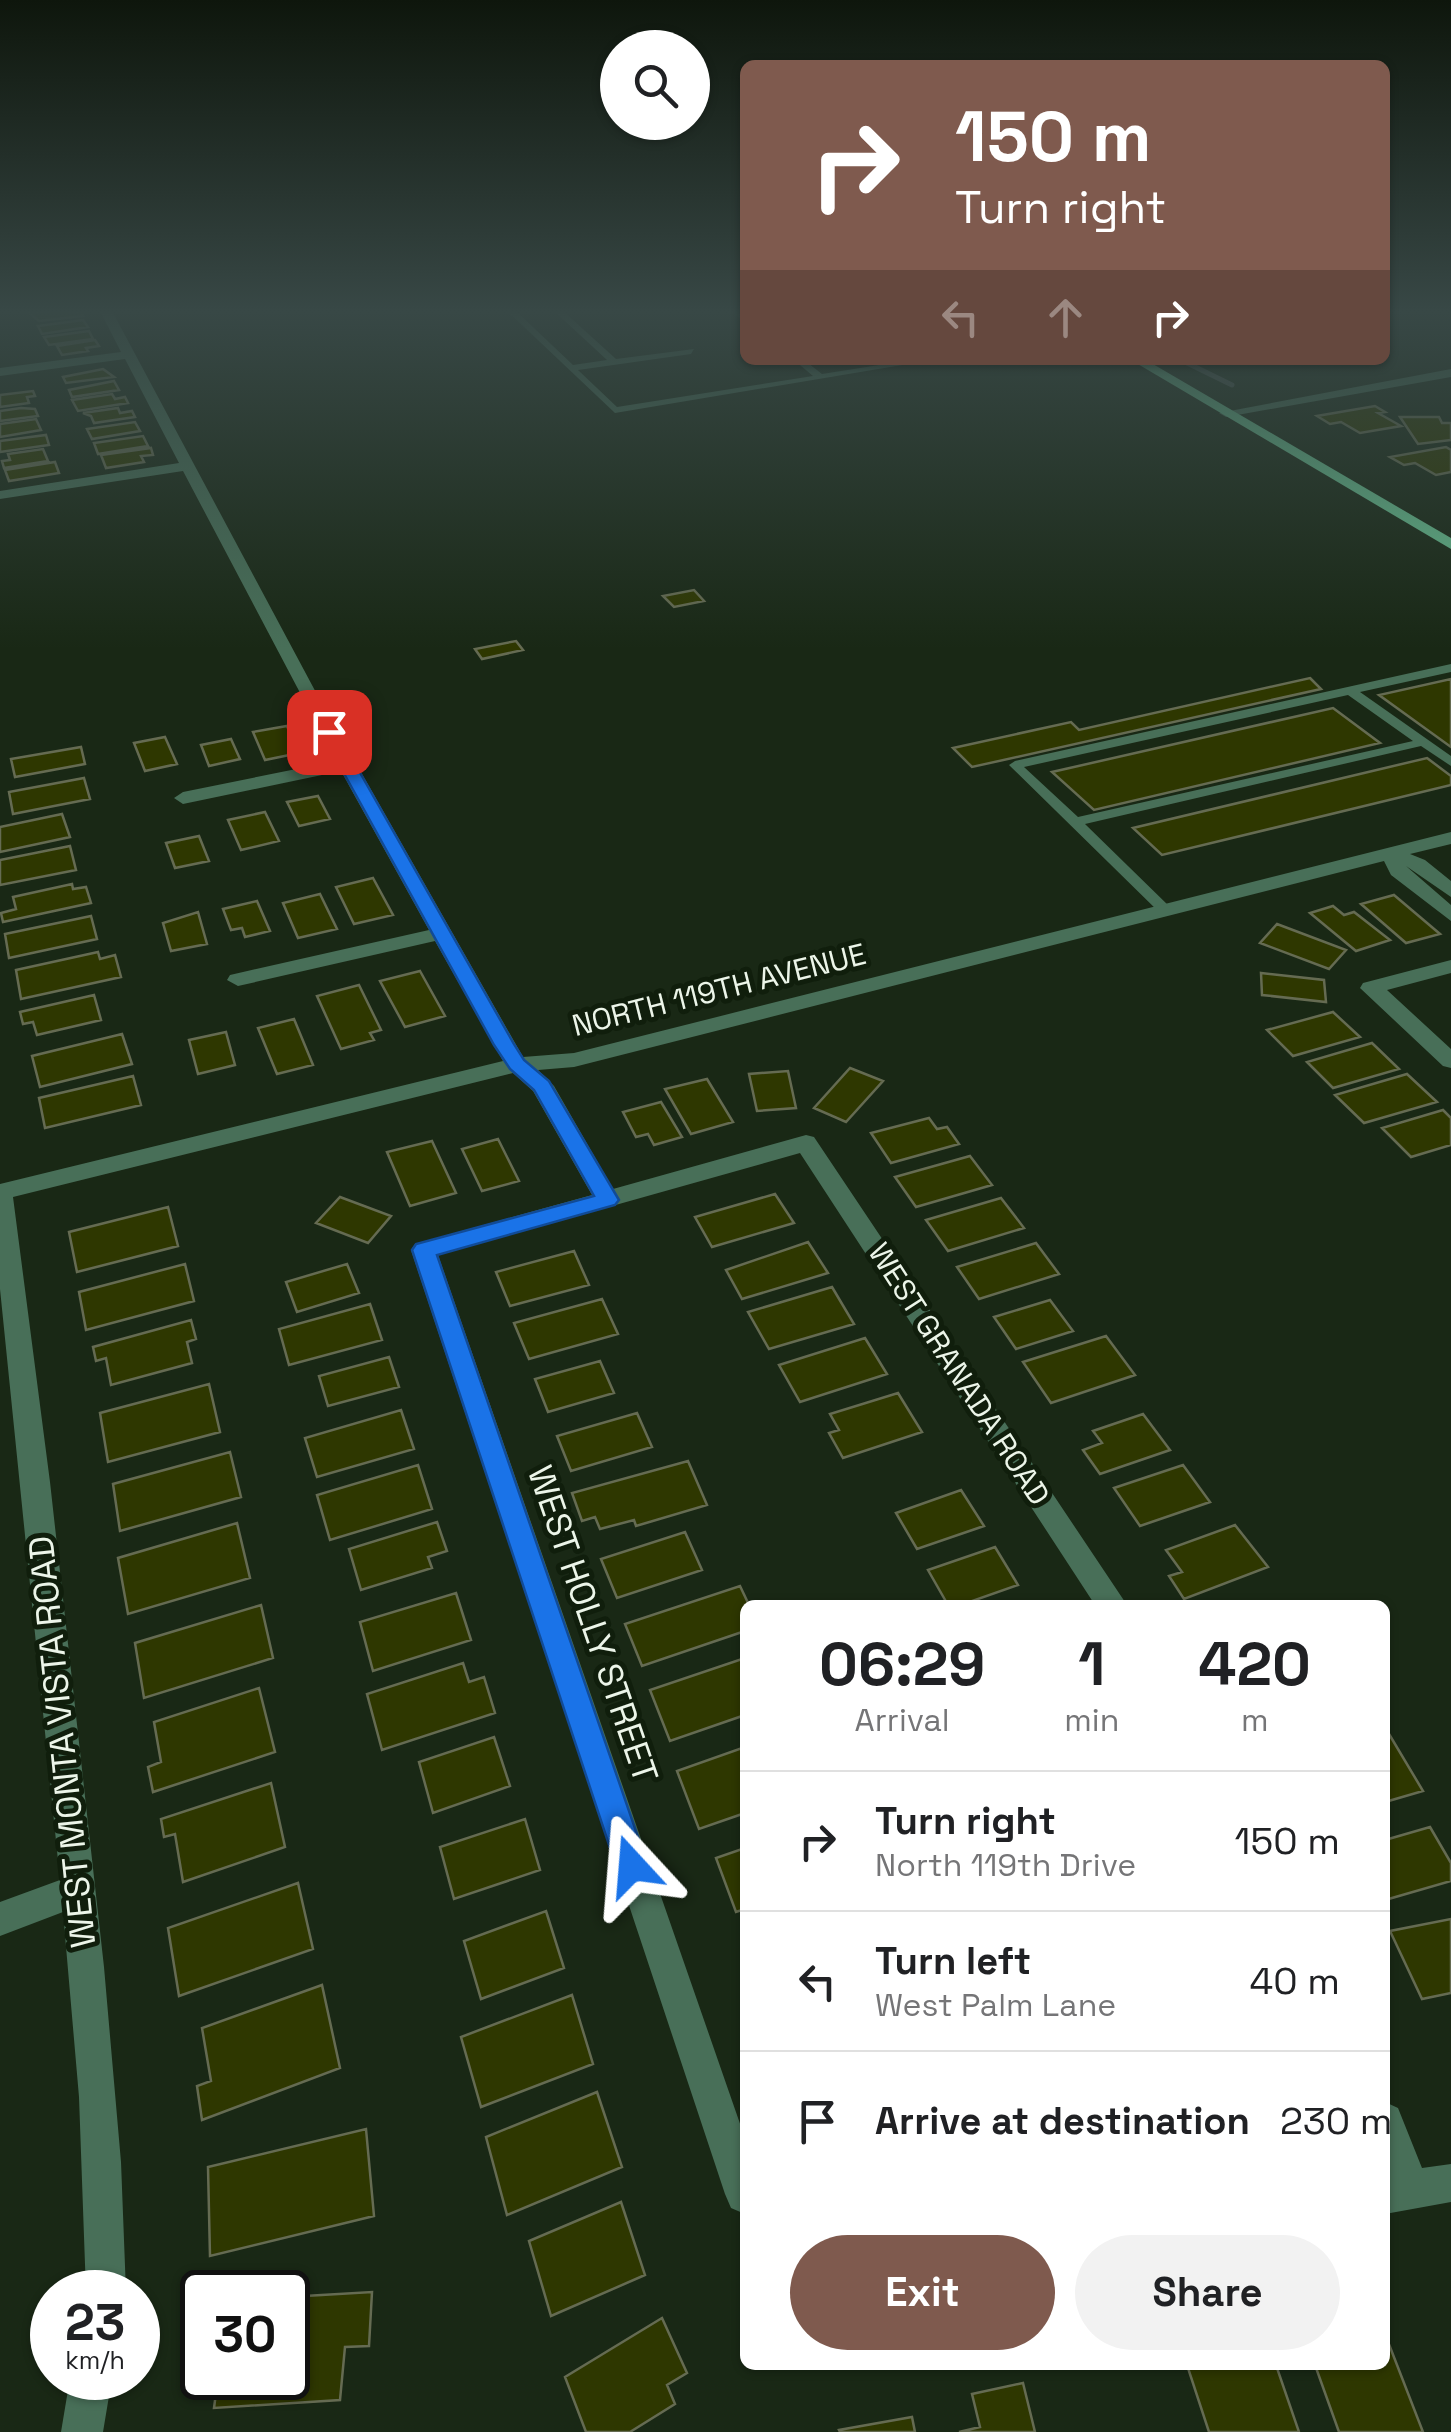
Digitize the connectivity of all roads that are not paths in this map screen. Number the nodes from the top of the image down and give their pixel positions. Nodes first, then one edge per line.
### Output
1 (165, 422) edge
2 (1242, 422) edge
3 (1272, 422) edge
4 (189, 466) junction
5 (0, 495) edge
6 (1451, 525) edge
7 (1451, 544) edge
8 (1451, 668) edge
9 (1349, 690) junction
10 (1423, 742) junction
11 (1451, 762) edge
12 (347, 764) junction
13 (183, 798) dead end
14 (1075, 822) junction
15 (1451, 838) edge
16 (1391, 854) junction
17 (1451, 891) edge
18 (1166, 911) junction
19 (1451, 915) edge
20 (441, 932) junction
21 (1451, 966) edge
22 (238, 980) dead end
23 (1451, 1061) edge
24 (517, 1065) junction
25 (0, 1192) edge
26 (608, 1200) junction
27 (13, 1382) edge
28 (1109, 1600) edge
29 (78, 1890) junction
30 (0, 1918) edge
31 (1390, 2149) edge
32 (740, 2179) edge
33 (1451, 2183) edge
34 (1398, 2192) edge
35 (105, 2270) edge
36 (87, 2400) edge
37 (82, 2432) edge

1 - 4 street
2 - 7 main road
3 - 6 main road
4 - 5 street
4 - 12 street
8 - 9 lane
9 - 10 lane
9 - 14 lane
10 - 11 lane
10 - 14 lane
12 - 13 street
12 - 20 street
14 - 18 lane
15 - 16 street, NORTH 119TH AVENUE
16 - 17 street
16 - 18 street, NORTH 119TH AVENUE
16 - 19 street
18 - 24 street, NORTH 119TH AVENUE
20 - 22 street
20 - 24 street
21 - 23 street
24 - 25 street, NORTH 119TH AVENUE
24 - 26 street
25 - 27 street, WEST MONTA VISTA ROAD
26 - 28 street, WEST GRANADA ROAD
26 - 32 street, WEST HOLLY STREET
27 - 29 street, WEST MONTA VISTA ROAD
29 - 30 street
29 - 35 street, WEST MONTA VISTA ROAD
31 - 34 street
33 - 34 street
36 - 37 street

